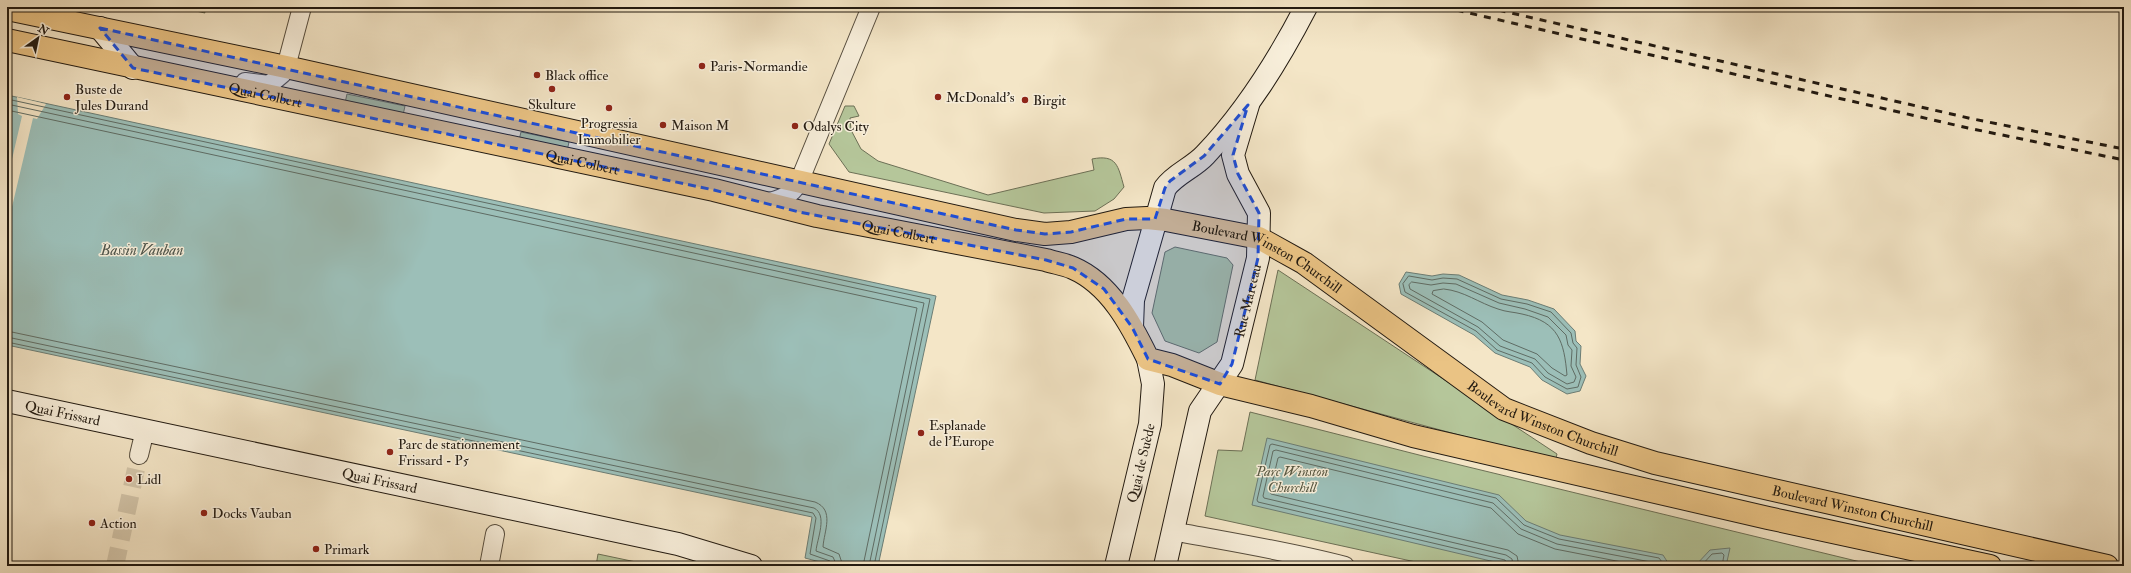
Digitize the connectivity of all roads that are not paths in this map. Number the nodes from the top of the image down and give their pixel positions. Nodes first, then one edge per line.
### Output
1 (302, 7) edge
2 (871, 7) edge
3 (1306, 7) edge
4 (7, 9) edge
5 (100, 28) junction
6 (7, 40) edge
7 (286, 67) junction
8 (133, 68) junction
9 (219, 86) junction
10 (1248, 105) junction
11 (799, 182) junction
12 (764, 203) junction
13 (817, 216) junction
14 (1155, 219) junction
15 (1016, 230) joint
16 (1258, 238) junction
17 (1132, 327) junction
18 (1148, 359) junction
19 (1220, 384) junction
20 (7, 401) edge
21 (146, 430) junction
22 (139, 455) tunnel mouth
23 (1172, 531) junction
24 (495, 534) dead end
25 (489, 566) edge
26 (752, 566) edge
27 (1116, 566) edge
28 (1165, 566) edge
29 (1346, 566) edge
30 (1990, 566) edge
31 (2107, 566) edge

1 - 7 street
2 - 11 street
3 - 10 street
4 - 5 main road, Quai Colbert
5 - 7 main road, Quai Colbert
5 - 8 street
6 - 8 main road, Quai Colbert
7 - 9 street
7 - 11 main road, Quai Colbert
8 - 9 main road, Quai Colbert
9 - 12 main road, Quai Colbert
10 - 14 street
10 - 16 street, Rue Marceau
11 - 12 street
11 - 13 street
11 - 15 main road, Quai Colbert
12 - 13 main road, Quai Colbert
13 - 17 main road, Quai Colbert
14 - 15 main road, Boulevard Winston Churchill
14 - 16 main road, Boulevard Winston Churchill
14 - 17 street
16 - 19 street, Rue Marceau
16 - 31 main road, Boulevard Winston Churchill
17 - 18 main road
18 - 19 main road, Boulevard Winston Churchill
18 - 27 street, Quai de Suède
19 - 23 street
19 - 30 main road, Boulevard Winston Churchill
20 - 21 street, Quai Frissard
21 - 22 street
21 - 26 street, Quai Frissard
23 - 28 street
23 - 29 street
24 - 25 street

